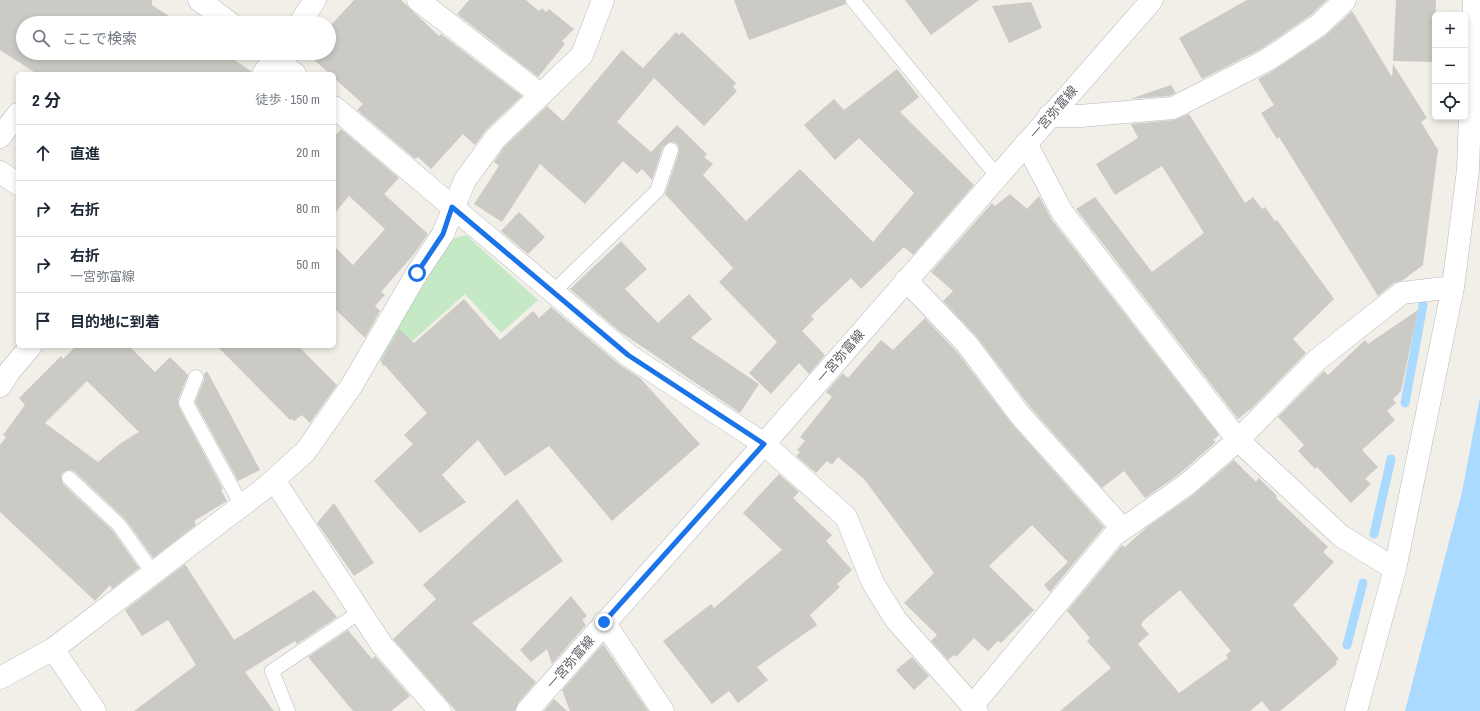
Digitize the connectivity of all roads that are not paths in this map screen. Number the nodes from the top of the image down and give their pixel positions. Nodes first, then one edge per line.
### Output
1 (316, 0) edge
2 (418, 0) edge
3 (603, 0) edge
4 (853, 0) edge
5 (1152, 0) edge
6 (1345, 0) edge
7 (1474, 0) edge
8 (202, 1) edge
9 (221, 16) edge
10 (305, 16) edge
11 (274, 60) edge
12 (292, 72) edge
13 (541, 95) junction
14 (336, 109) edge
15 (1049, 116) junction
16 (16, 117) edge
17 (0, 137) edge
18 (1026, 143) junction
19 (671, 150) dead end
20 (0, 172) edge
21 (997, 176) junction
22 (16, 183) edge
23 (452, 207) junction
24 (906, 280) junction
25 (1453, 287) junction
26 (553, 292) junction
27 (29, 348) edge
28 (196, 377) dead end
29 (0, 386) edge
30 (1238, 440) junction
31 (764, 444) junction
32 (69, 478) dead end
33 (274, 480) junction
34 (242, 506) junction
35 (1122, 528) junction
36 (1395, 569) junction
37 (153, 573) junction
38 (360, 612) junction
39 (604, 622) junction
40 (53, 649) junction
41 (0, 678) edge
42 (975, 708) edge
43 (95, 711) edge
44 (288, 711) edge
45 (440, 711) edge
46 (527, 711) edge
47 (663, 711) edge
48 (1356, 711) edge

1 - 10 street
2 - 13 street
3 - 13 street
4 - 21 lane
5 - 15 street, 一宮弥富線
6 - 15 street
7 - 25 street
8 - 9 street
11 - 12 street
13 - 23 street
14 - 23 street
15 - 18 street, 一宮弥富線
16 - 17 street
18 - 21 street, 一宮弥富線
18 - 30 street
19 - 26 lane
20 - 22 street
21 - 24 street, 一宮弥富線
23 - 26 street
23 - 33 street
24 - 31 street, 一宮弥富線
24 - 35 street
25 - 30 street
25 - 36 street
26 - 31 street
27 - 29 street
28 - 34 lane
30 - 35 street
30 - 36 street
31 - 39 street, 一宮弥富線
31 - 42 street
32 - 37 lane
33 - 34 street
33 - 38 street
34 - 37 street
35 - 42 street
36 - 48 street
37 - 40 street
38 - 44 lane
38 - 45 street
39 - 46 street, 一宮弥富線
39 - 47 street
40 - 41 street
40 - 43 street

